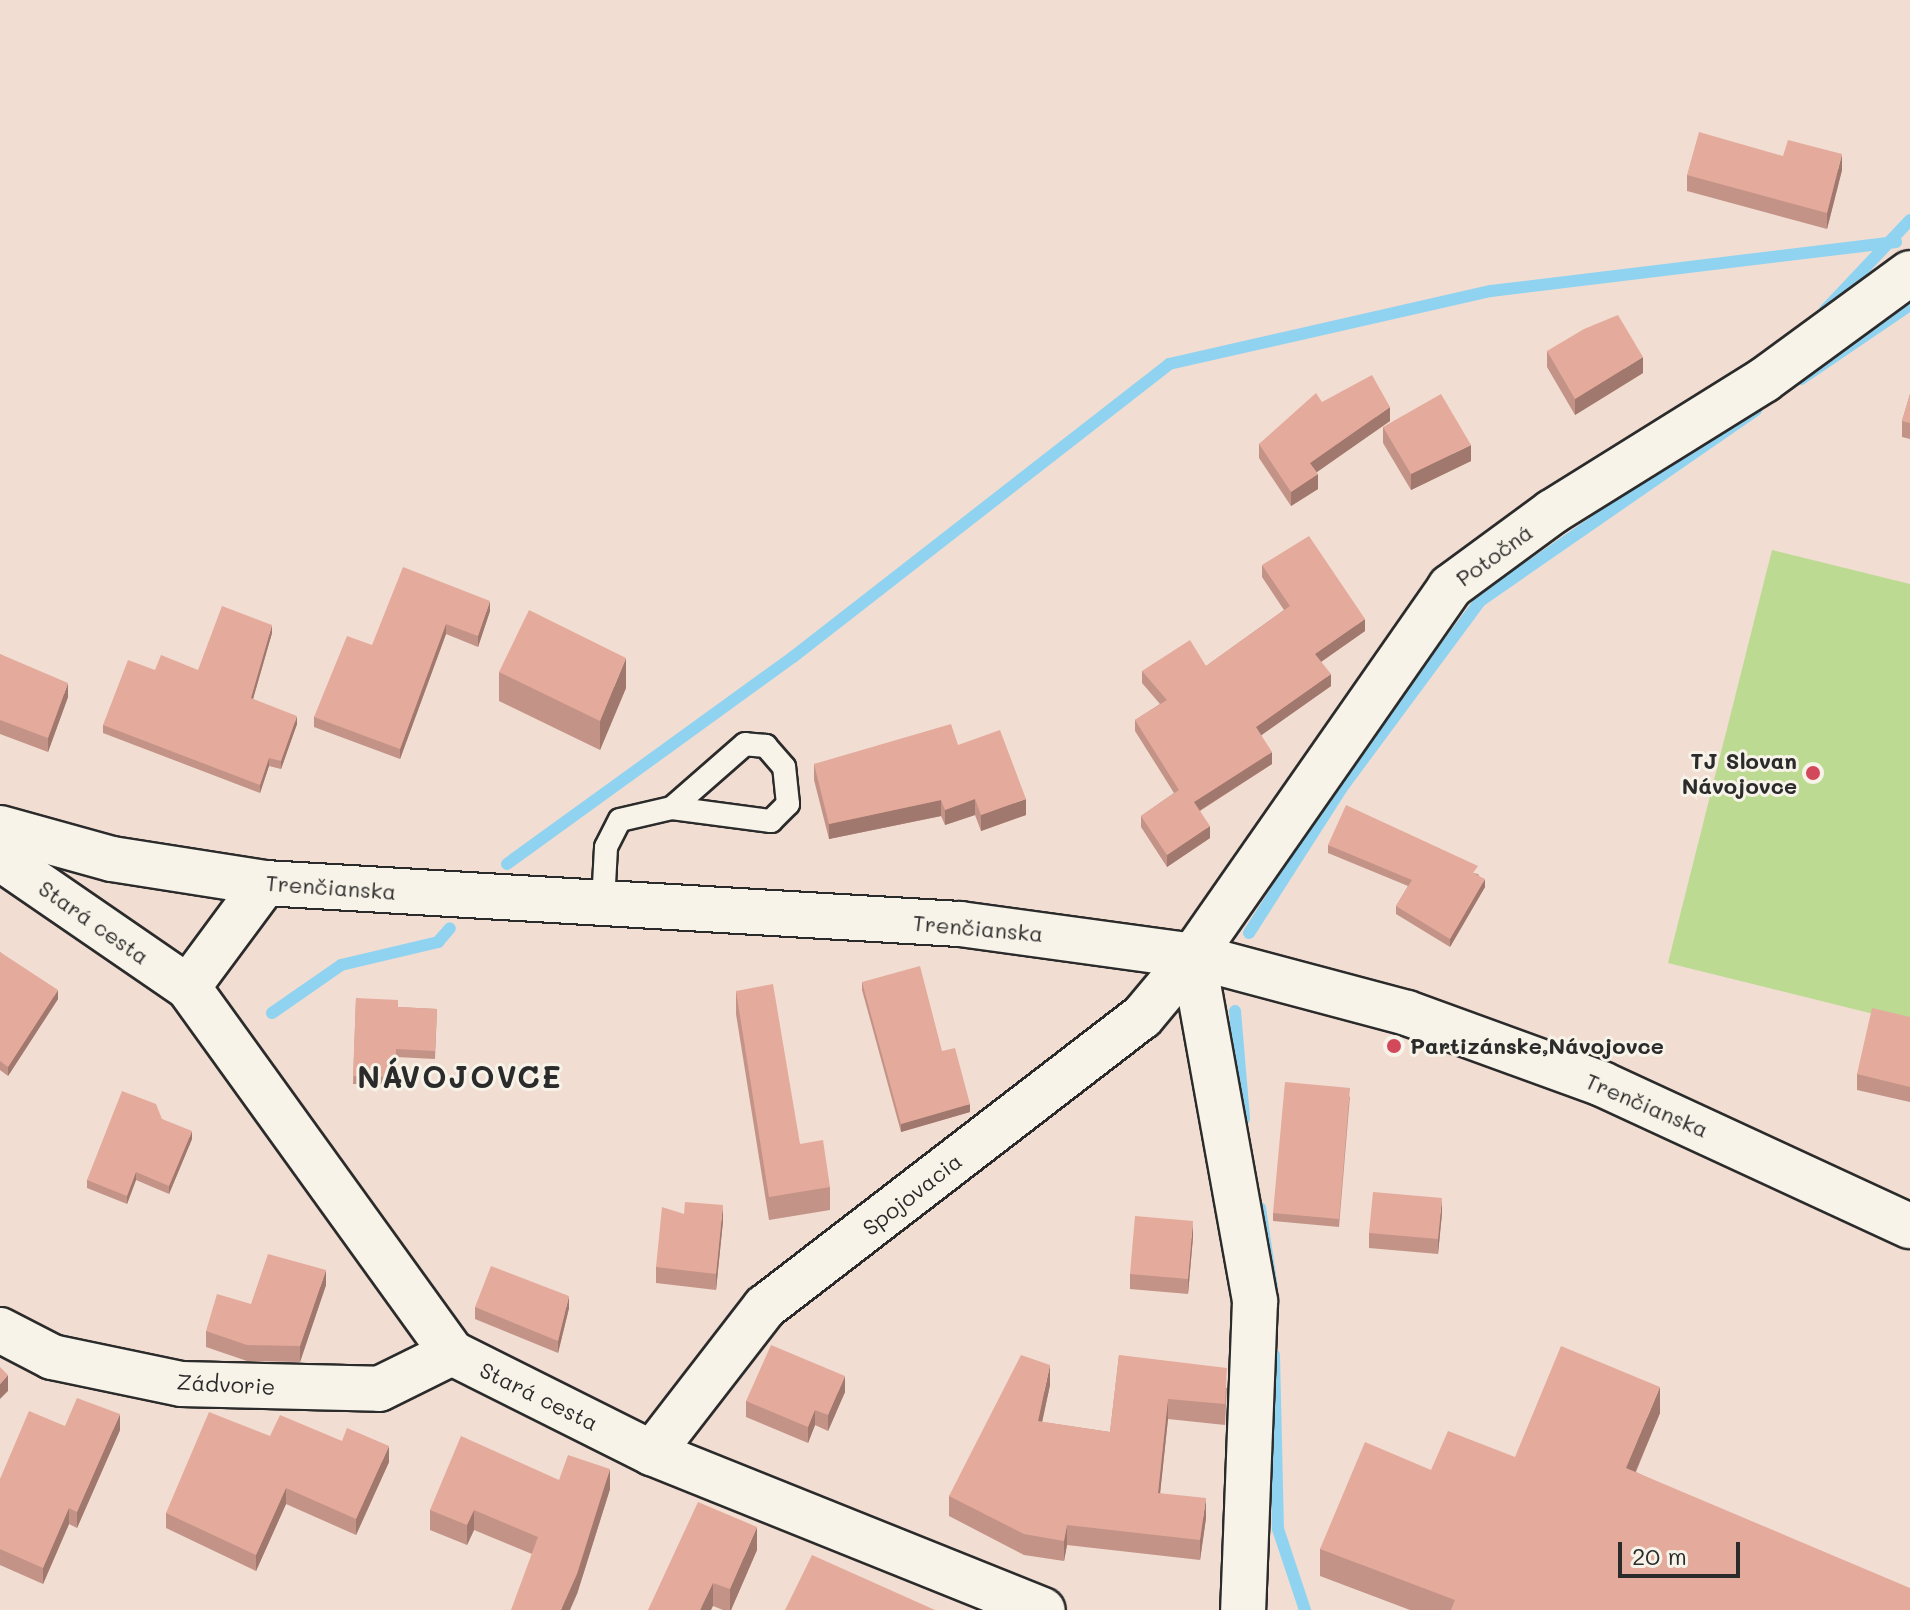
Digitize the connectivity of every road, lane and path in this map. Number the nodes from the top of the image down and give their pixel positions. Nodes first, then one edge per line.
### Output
1 (1910, 273) edge
2 (672, 808) junction
3 (0, 828) edge
4 (0, 858) edge
5 (265, 883) junction
6 (603, 903) junction
7 (1193, 956) junction
8 (188, 987) junction
9 (1910, 1226) edge
10 (0, 1330) edge
11 (452, 1353) junction
12 (652, 1453) junction
13 (1043, 1610) edge
14 (1243, 1610) edge

1 - 7 street, Potočná
2 - 2 lane
2 - 6 lane
3 - 5 street, Trenčianska
4 - 8 street, Stará cesta
5 - 6 street, Trenčianska
5 - 8 street
6 - 7 street, Trenčianska
7 - 9 street, Trenčianska
7 - 12 street, Spojovacia
7 - 14 street
8 - 11 street, Stará cesta
10 - 11 street, Zádvorie
11 - 12 street, Stará cesta
12 - 13 street, Stará cesta

